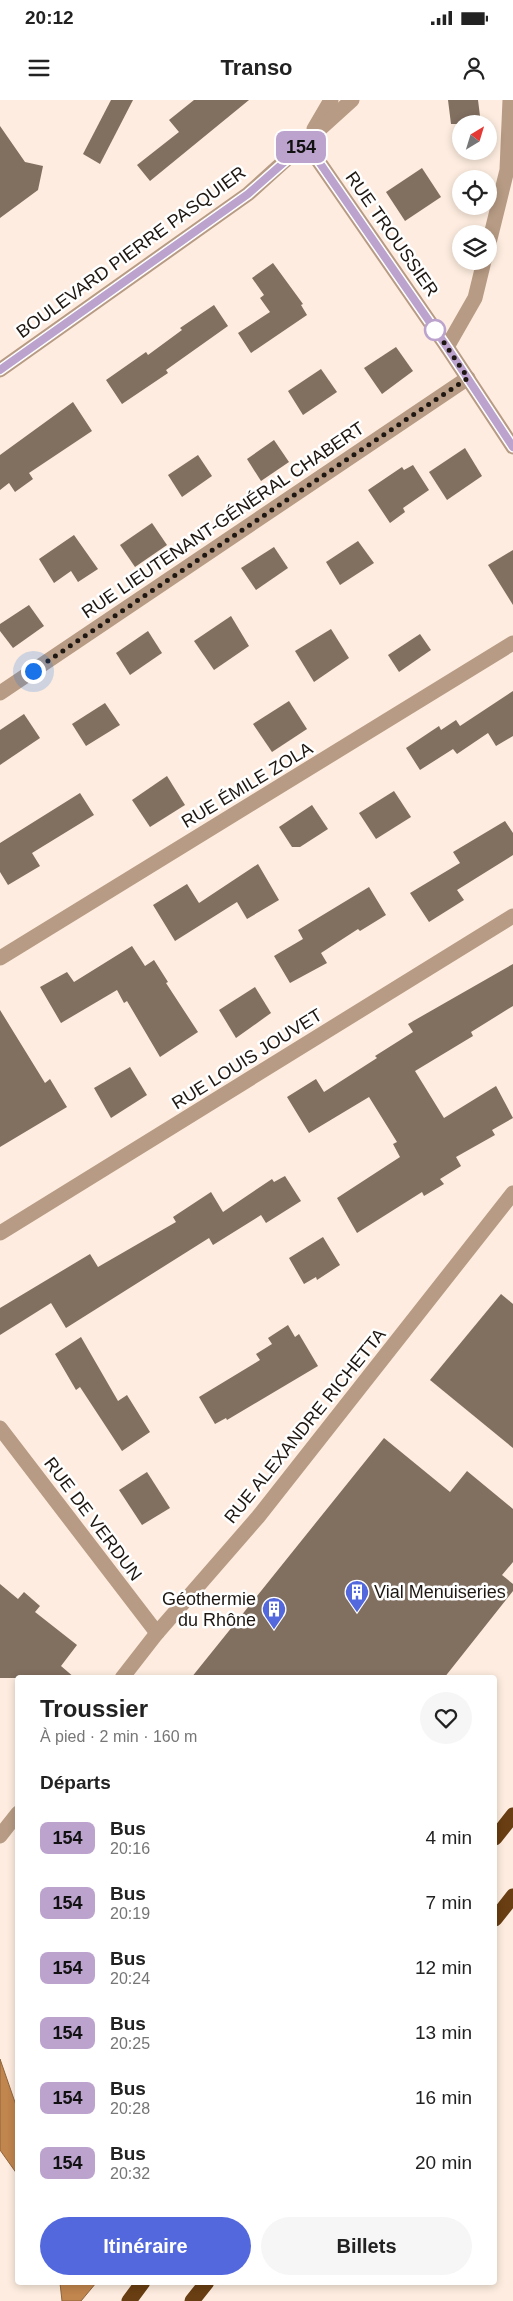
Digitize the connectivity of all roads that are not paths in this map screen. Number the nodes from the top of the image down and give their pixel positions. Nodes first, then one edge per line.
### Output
1 (331, 100) edge
2 (352, 100) edge
3 (510, 100) edge
4 (306, 143) junction
5 (493, 225) edge
6 (482, 270) edge
7 (447, 347) junction
8 (0, 370) edge
9 (468, 378) junction
10 (513, 447) edge
11 (513, 643) edge
12 (0, 693) edge
13 (513, 916) edge
14 (0, 958) edge
15 (513, 1193) edge
16 (0, 1233) edge
17 (0, 1428) edge
18 (157, 1633) junction
19 (124, 1675) edge
20 (513, 1815) edge
21 (15, 1817) edge
22 (497, 1835) edge
23 (0, 1836) edge
24 (513, 1896) edge
25 (497, 1916) edge
26 (141, 2285) edge
27 (205, 2285) edge
28 (129, 2301) edge
29 (192, 2301) edge

1 - 4 street, BOULEVARD PIERRE PASQUIER
2 - 4 street, BOULEVARD PIERRE PASQUIER
3 - 5 street
4 - 7 street, RUE TROUSSIER
4 - 8 street, BOULEVARD PIERRE PASQUIER
6 - 7 street
7 - 9 street, RUE TROUSSIER
9 - 10 street, RUE TROUSSIER
9 - 12 street, RUE LIEUTENANT-GÉNÉRAL CHABERT
11 - 14 street, RUE ÉMILE ZOLA
13 - 16 street, RUE LOUIS JOUVET
15 - 18 street, RUE ALEXANDRE RICHETTA
17 - 18 street, RUE DE VERDUN
18 - 19 street, RUE ALEXANDRE RICHETTA
20 - 22 highway
21 - 23 street
24 - 25 highway
26 - 28 highway
27 - 29 highway

